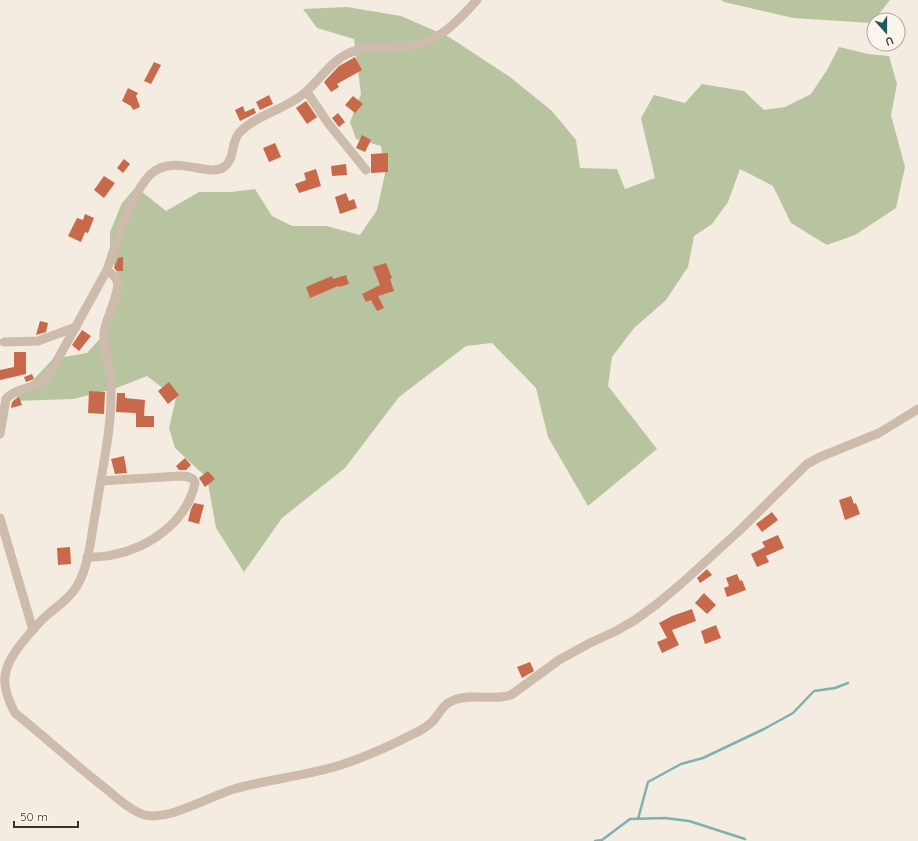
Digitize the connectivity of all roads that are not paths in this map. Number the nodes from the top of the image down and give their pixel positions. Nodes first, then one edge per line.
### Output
1 (477, 0) edge
2 (307, 92) junction
3 (366, 170) dead end
4 (107, 270) junction
5 (76, 327) junction
6 (4, 342) dead end
7 (918, 409) edge
8 (0, 434) edge
9 (102, 482) junction
10 (0, 518) edge
11 (87, 557) junction
12 (33, 630) junction

1 - 2 street
2 - 3 street
2 - 4 street
4 - 5 street
4 - 9 street
5 - 6 street
5 - 8 street
7 - 12 street
9 - 11 street
9 - 11 street
10 - 12 street
11 - 12 street

